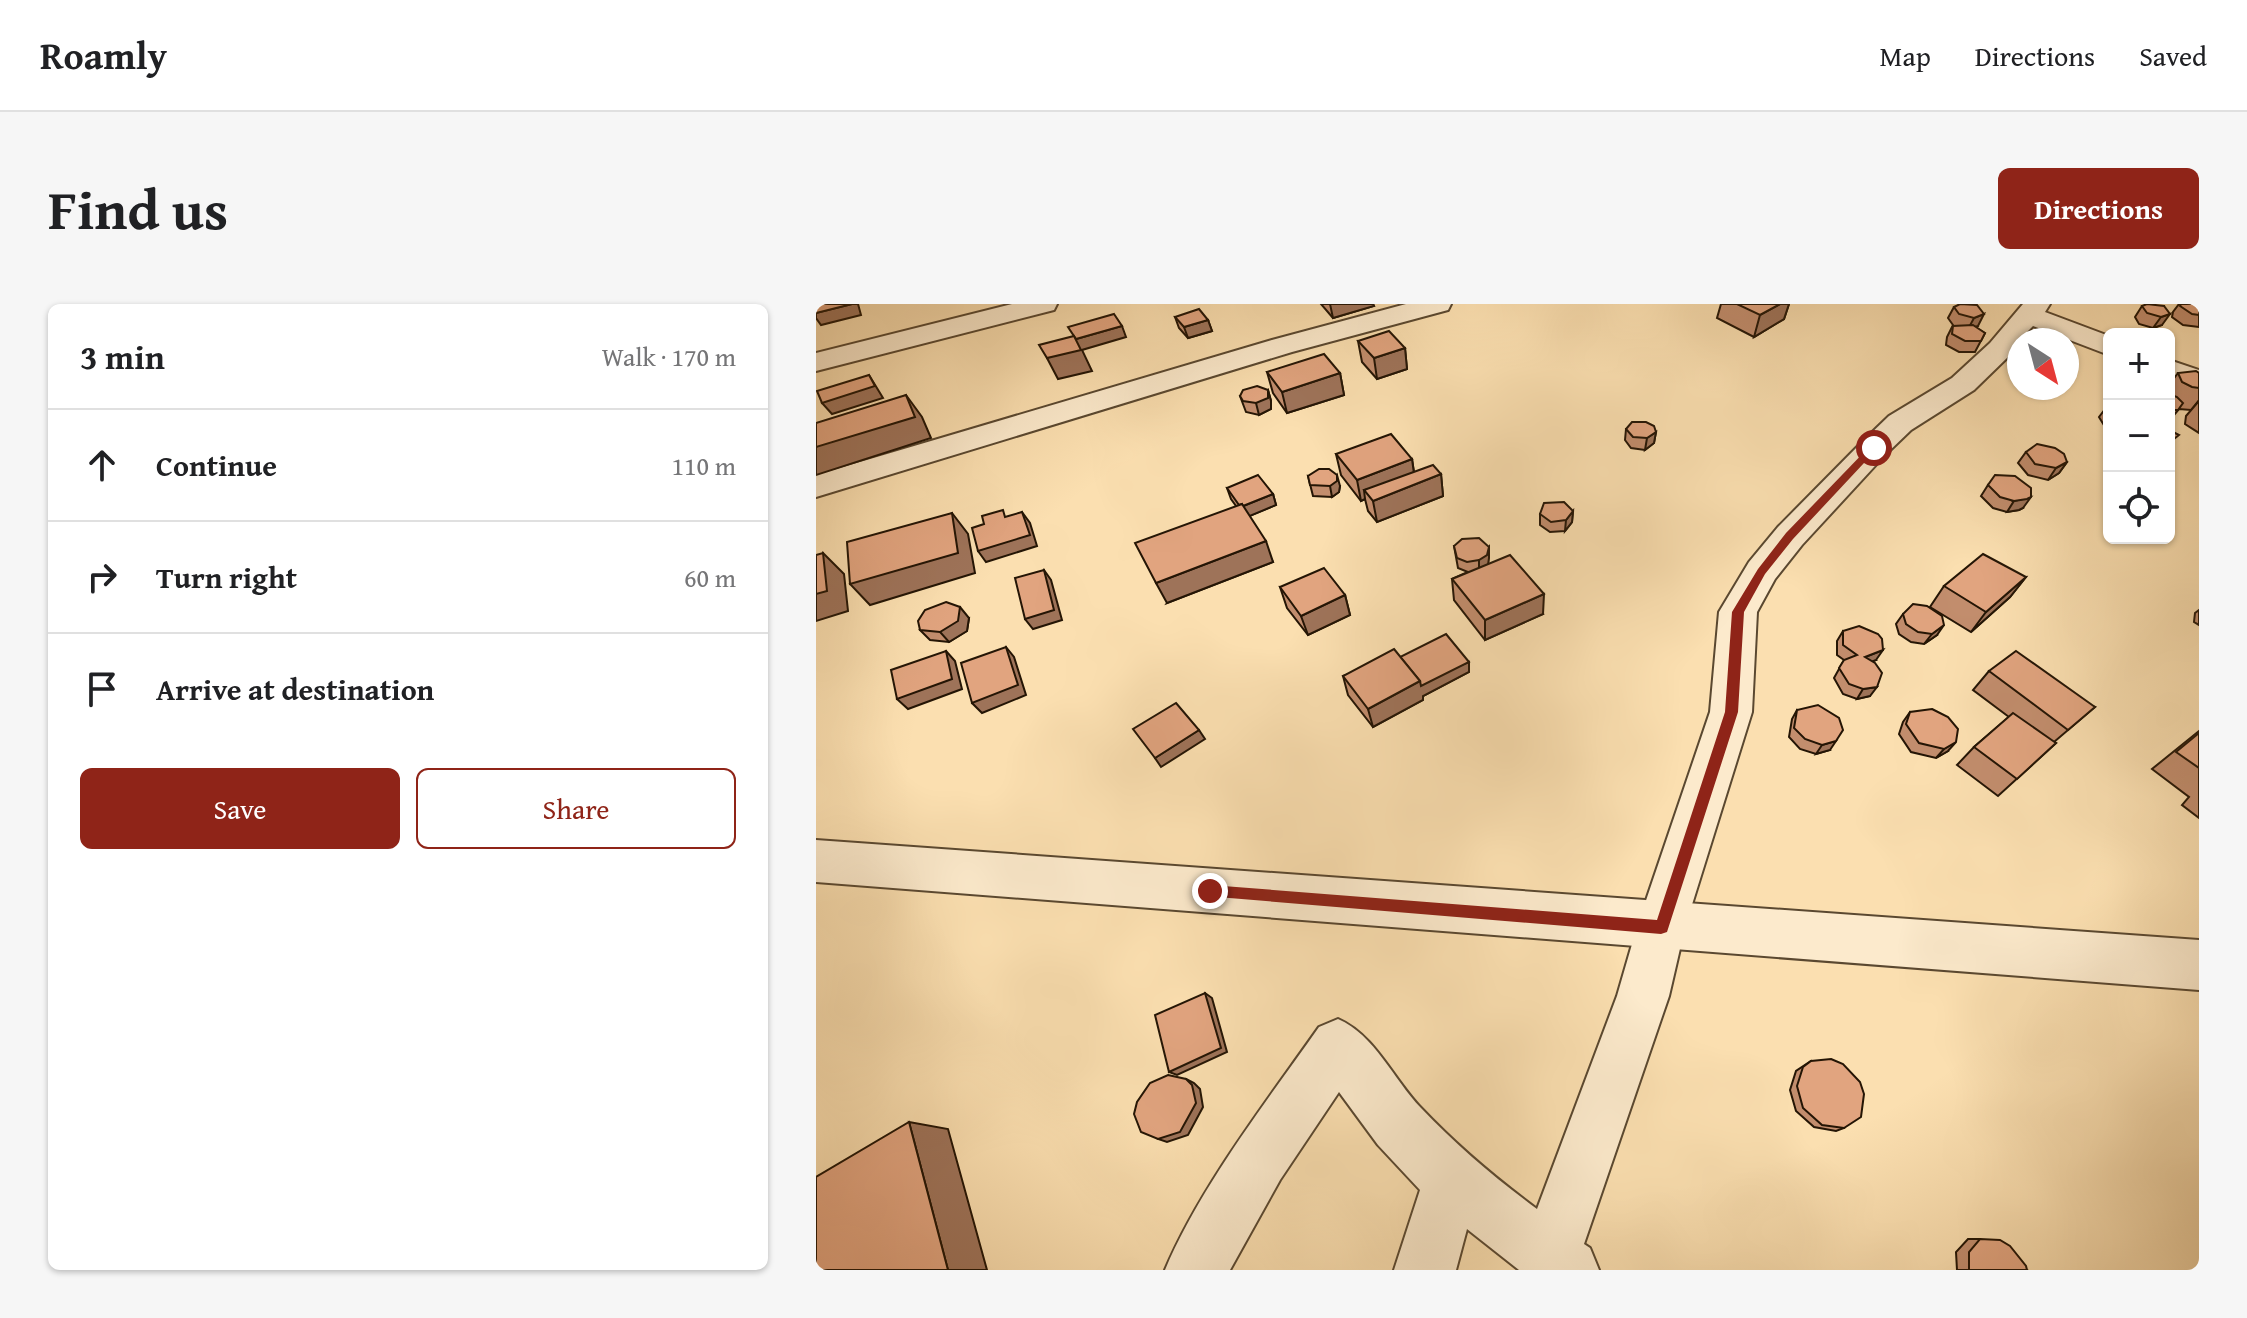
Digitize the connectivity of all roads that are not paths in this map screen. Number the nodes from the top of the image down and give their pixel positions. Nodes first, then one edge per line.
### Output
1 (1044, 304) edge
2 (1438, 304) edge
3 (2033, 309) edge
4 (2103, 343) edge
5 (816, 362) edge
6 (2175, 371) edge
7 (2199, 380) edge
8 (816, 486) edge
9 (816, 861) edge
10 (1661, 927) junction
11 (2199, 965) edge
12 (1452, 1181) junction
13 (1559, 1263) edge
14 (1196, 1270) edge
15 (1425, 1270) edge

1 - 5 street
2 - 8 street
3 - 4 street
3 - 10 street
6 - 7 street
9 - 10 street
10 - 11 street
10 - 13 street
12 - 13 street
12 - 14 street
12 - 15 street

